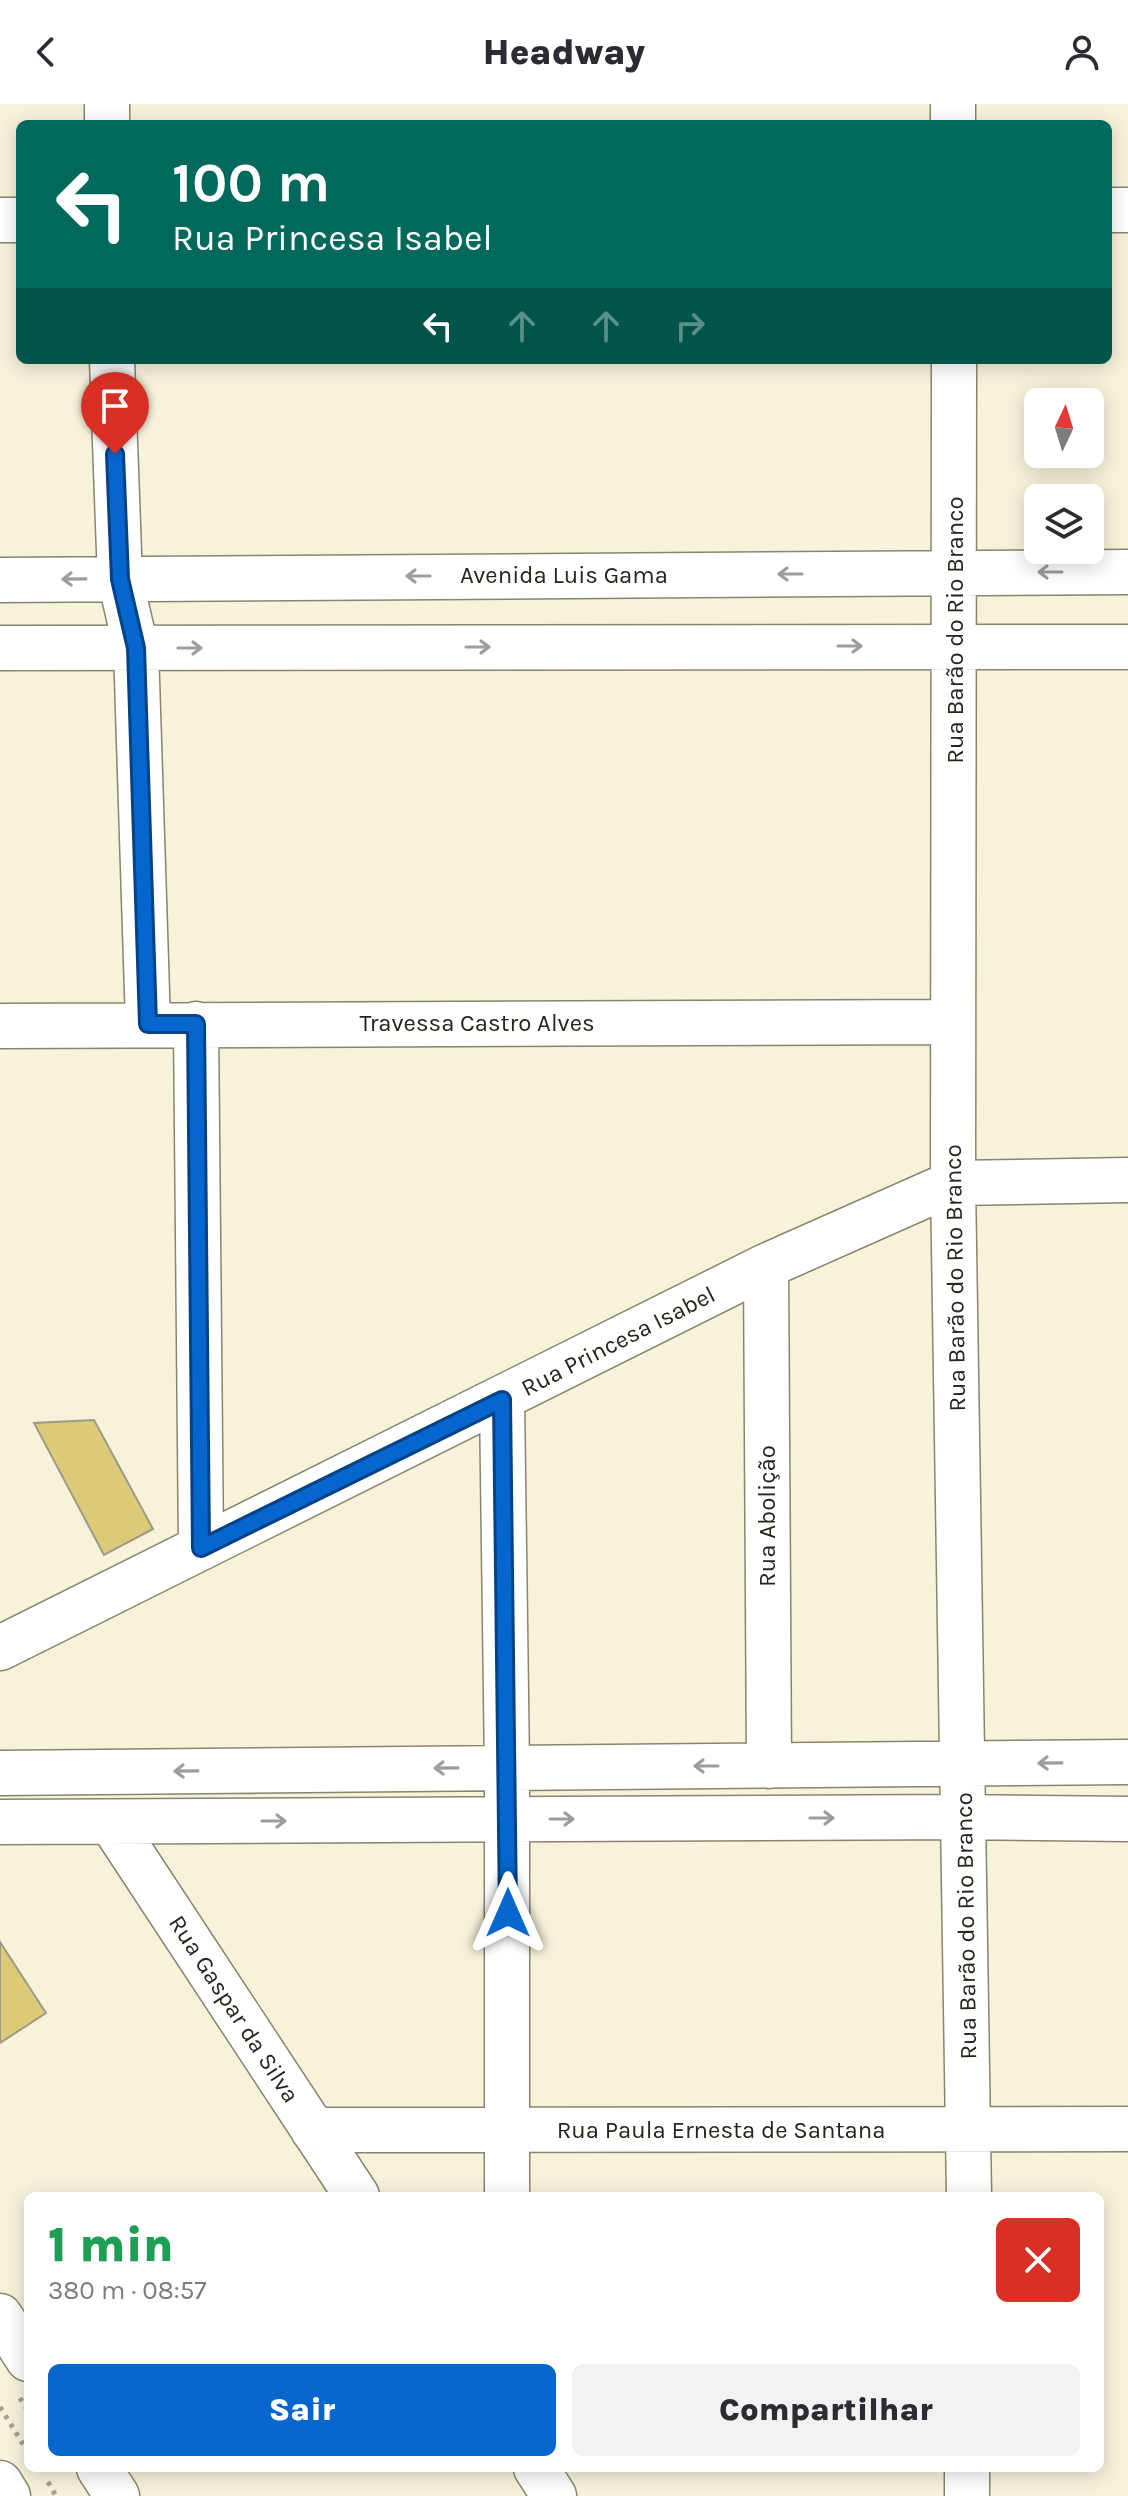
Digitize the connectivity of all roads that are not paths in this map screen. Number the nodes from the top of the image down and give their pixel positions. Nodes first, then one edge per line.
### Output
1 (112, 364) edge
2 (954, 364) edge
3 (956, 572) junction
4 (1128, 572) edge
5 (120, 579) junction
6 (0, 580) edge
7 (956, 645) junction
8 (1128, 647) edge
9 (0, 648) edge
10 (136, 648) junction
11 (953, 1022) junction
12 (148, 1024) junction
13 (196, 1024) junction
14 (0, 1026) edge
15 (1128, 1180) edge
16 (953, 1183) junction
17 (766, 1266) junction
18 (502, 1400) junction
19 (201, 1548) junction
20 (0, 1648) edge
21 (1128, 1762) edge
22 (963, 1765) junction
23 (769, 1766) junction
24 (507, 1768) junction
25 (0, 1773) edge
26 (964, 1817) junction
27 (1128, 1819) edge
28 (507, 1820) junction
29 (0, 1822) edge
30 (111, 1822) junction
31 (970, 2129) junction
32 (1128, 2129) edge
33 (313, 2130) junction
34 (509, 2130) junction
35 (354, 2192) edge
36 (507, 2192) edge
37 (969, 2192) edge
38 (0, 2316) edge
39 (24, 2353) edge
40 (102, 2472) edge
41 (539, 2472) edge
42 (967, 2472) edge
43 (0, 2483) edge
44 (8, 2496) edge
45 (117, 2496) edge
46 (554, 2496) edge
47 (967, 2496) edge

1 - 5 street
2 - 3 street, Rua Barão do Rio Branco
4 -> 3 street, Avenida Luis Gama
3 -> 5 street, Avenida Luis Gama
3 - 7 street, Rua Barão do Rio Branco
5 -> 6 street, Avenida Luis Gama
5 - 10 street
7 - 8 street
10 -> 7 street
7 - 11 street, Rua Barão do Rio Branco
9 - 10 street
10 - 12 street
11 - 13 street, Travessa Castro Alves
11 - 16 street, Rua Barão do Rio Branco
12 - 13 street, Travessa Castro Alves
12 - 14 street, Travessa Castro Alves
13 - 19 street
15 - 16 street, Rua Princesa Isabel
16 - 17 street, Rua Princesa Isabel
16 - 22 street, Rua Barão do Rio Branco
17 - 18 street, Rua Princesa Isabel
17 - 23 street, Rua Abolição
18 - 19 street, Rua Princesa Isabel
18 - 24 street
19 - 20 street, Rua Princesa Isabel
21 -> 22 street
22 - 23 street
22 - 26 street, Rua Barão do Rio Branco
23 -> 24 street
24 -> 25 street
24 - 28 street
26 - 27 street
28 -> 26 street
26 - 31 street, Rua Barão do Rio Branco
30 -> 28 street
28 - 34 street
29 - 30 street
30 - 33 street, Rua Gaspar da Silva
31 - 32 street, Rua Paula Ernesta de Santana
31 - 34 street, Rua Paula Ernesta de Santana
31 - 37 street, Rua Barão do Rio Branco
33 - 34 street, Rua Paula Ernesta de Santana
33 - 35 street, Rua Gaspar da Silva
34 - 36 street
38 - 39 street
40 - 45 street
41 - 46 street
42 - 47 street
43 - 44 street

